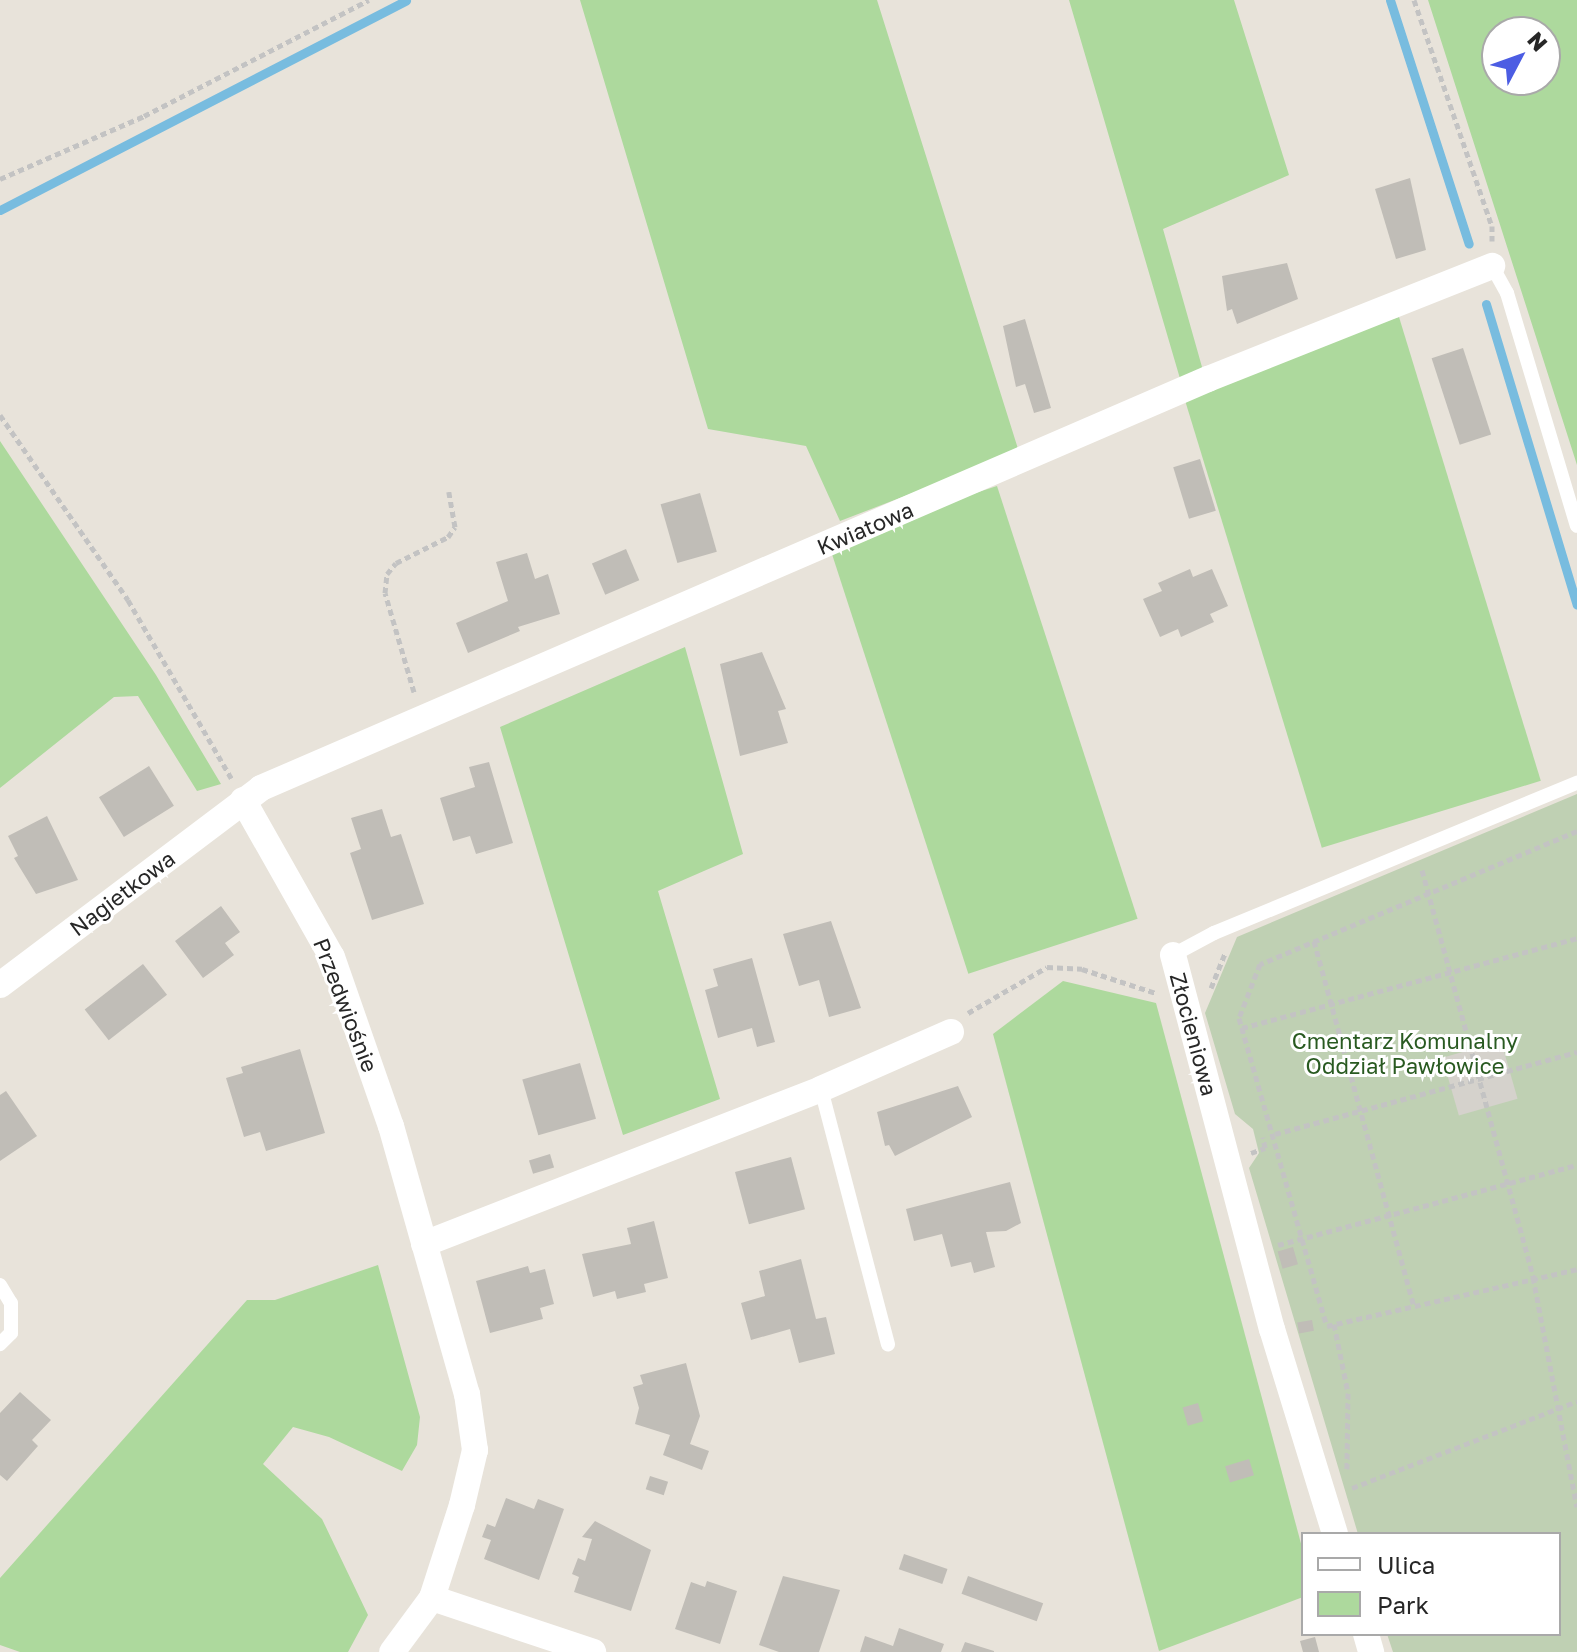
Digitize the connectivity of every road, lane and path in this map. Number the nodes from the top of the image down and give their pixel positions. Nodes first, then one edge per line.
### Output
1 (369, 0) edge
2 (1414, 0) edge
3 (0, 179) edge
4 (1492, 266) junction
5 (0, 415) edge
6 (449, 492) dead end
7 (1577, 526) edge
8 (410, 724) junction
9 (1577, 783) edge
10 (243, 800) junction
11 (1577, 831) edge
12 (1416, 850) junction
13 (1429, 893) junction
14 (1577, 938) edge
15 (1314, 941) junction
16 (1173, 955) joint
17 (1450, 971) junction
18 (0, 985) edge
19 (1182, 990) junction
20 (1332, 1004) junction
21 (1242, 1028) junction
22 (951, 1032) joint
23 (1577, 1052) edge
24 (1480, 1078) junction
25 (821, 1089) junction
26 (1360, 1110) junction
27 (1275, 1134) junction
28 (1577, 1165) edge
29 (1508, 1183) junction
30 (1390, 1216) junction
31 (1303, 1239) junction
32 (424, 1244) junction
33 (1278, 1245) dead end
34 (1577, 1269) edge
35 (1533, 1277) junction
36 (0, 1285) edge
37 (1414, 1306) junction
38 (1334, 1324) junction
39 (0, 1344) edge
40 (888, 1344) dead end
41 (1577, 1401) edge
42 (1558, 1407) junction
43 (1351, 1485) junction
44 (1577, 1504) edge
45 (1325, 1505) junction
46 (1334, 1532) edge
47 (432, 1598) junction
48 (392, 1652) edge
49 (593, 1652) edge

1 - 3 path
2 - 4 path
4 - 7 lane
4 - 8 street, Kwiatowa
5 - 10 path
6 - 8 path
8 - 10 street, Kwiatowa
9 - 12 lane, Złocieniowa
10 - 18 street, Nagietkowa
10 - 32 street, Przedwiośnie
11 - 13 path
12 - 13 path
12 - 16 lane, Złocieniowa
13 - 15 path
13 - 17 path
14 - 17 path
15 - 20 path
15 - 21 path
16 - 19 street, Złocieniowa
17 - 20 path
17 - 24 path
19 - 22 path
19 - 45 street, Złocieniowa
20 - 21 path
20 - 26 path
21 - 27 path
22 - 25 street
23 - 24 path
24 - 26 path
24 - 29 path
25 - 32 street
25 - 40 lane
26 - 27 path
26 - 30 path
27 - 31 path
28 - 29 path
29 - 30 path
29 - 35 path
30 - 31 path
30 - 37 path
31 - 33 path
31 - 38 path
32 - 47 street, Przedwiośnie
34 - 35 path
35 - 37 path
35 - 42 path
36 - 39 lane
37 - 38 path
38 - 43 path
41 - 42 path
42 - 43 path
42 - 44 path
43 - 45 path
45 - 46 street, Złocieniowa
47 - 48 street, Przedwiośnie
47 - 49 street

